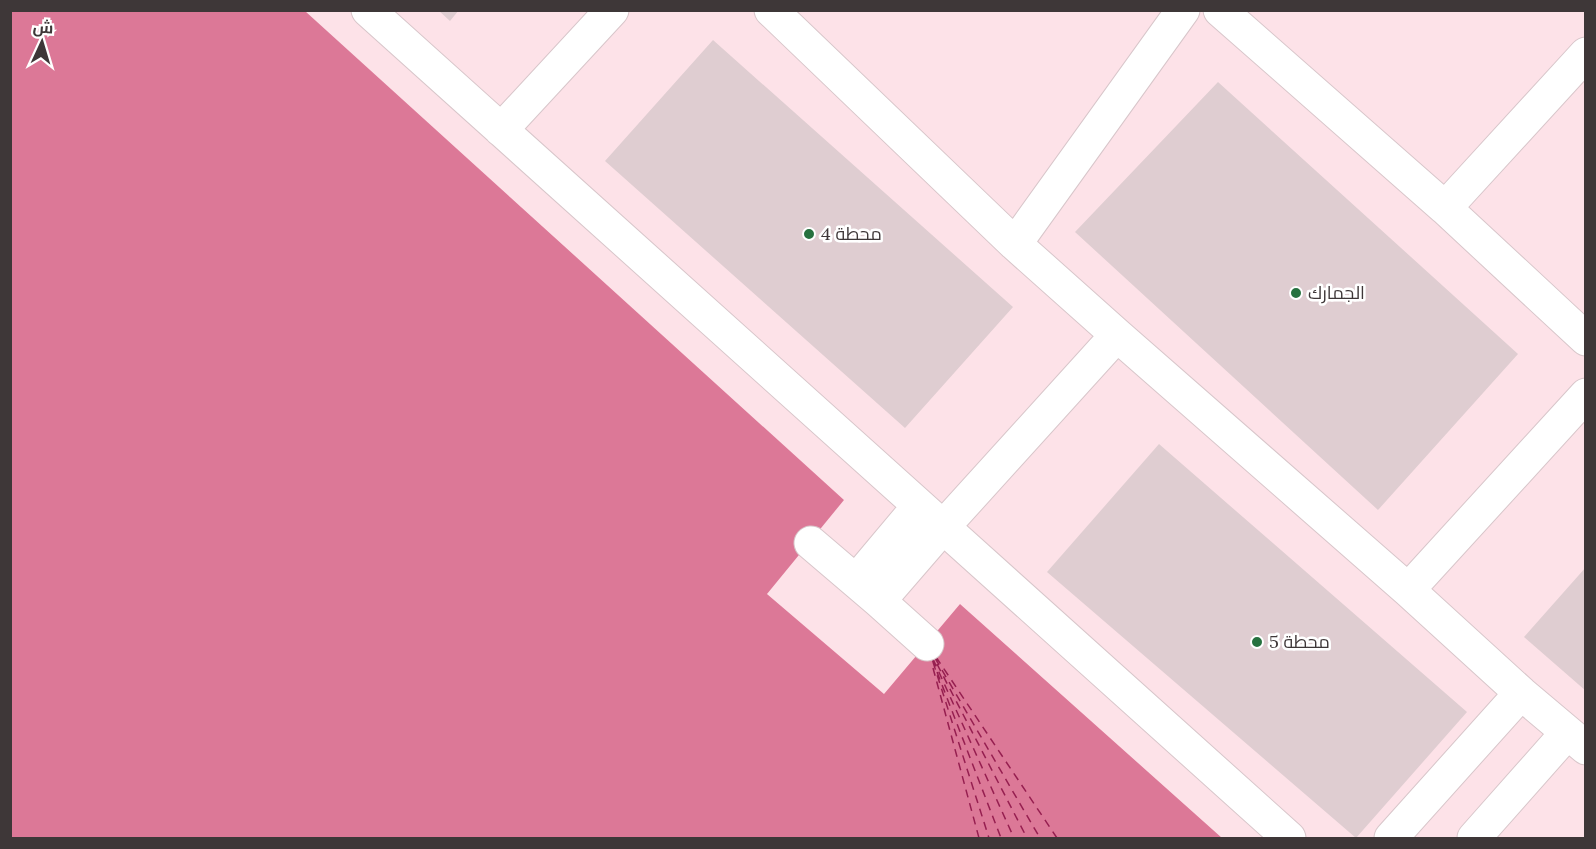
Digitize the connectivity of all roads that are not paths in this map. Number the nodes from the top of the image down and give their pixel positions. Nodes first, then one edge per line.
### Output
1 (368, 10) edge
2 (612, 10) edge
3 (771, 10) edge
4 (1183, 10) edge
5 (1220, 10) edge
6 (1586, 54) edge
7 (501, 130) junction
8 (1445, 208) junction
9 (1015, 244) junction
10 (1117, 335) junction
11 (1586, 339) edge
12 (1586, 396) edge
13 (931, 517) junction
14 (811, 543) dead end
15 (1408, 590) junction
16 (867, 591) junction
17 (927, 644) dead end
18 (1521, 693) junction
19 (1576, 740) edge
20 (1289, 838) edge
21 (1390, 838) edge
22 (1474, 838) edge

1 - 7 lane
2 - 7 lane
3 - 9 lane
4 - 9 lane
5 - 8 lane
6 - 8 lane
7 - 13 lane
8 - 11 lane
9 - 10 lane
10 - 13 lane
10 - 15 lane
12 - 15 lane
13 - 16 lane
13 - 20 lane
14 - 16 lane
15 - 18 lane
16 - 17 lane
18 - 19 lane
18 - 21 lane
19 - 22 lane

